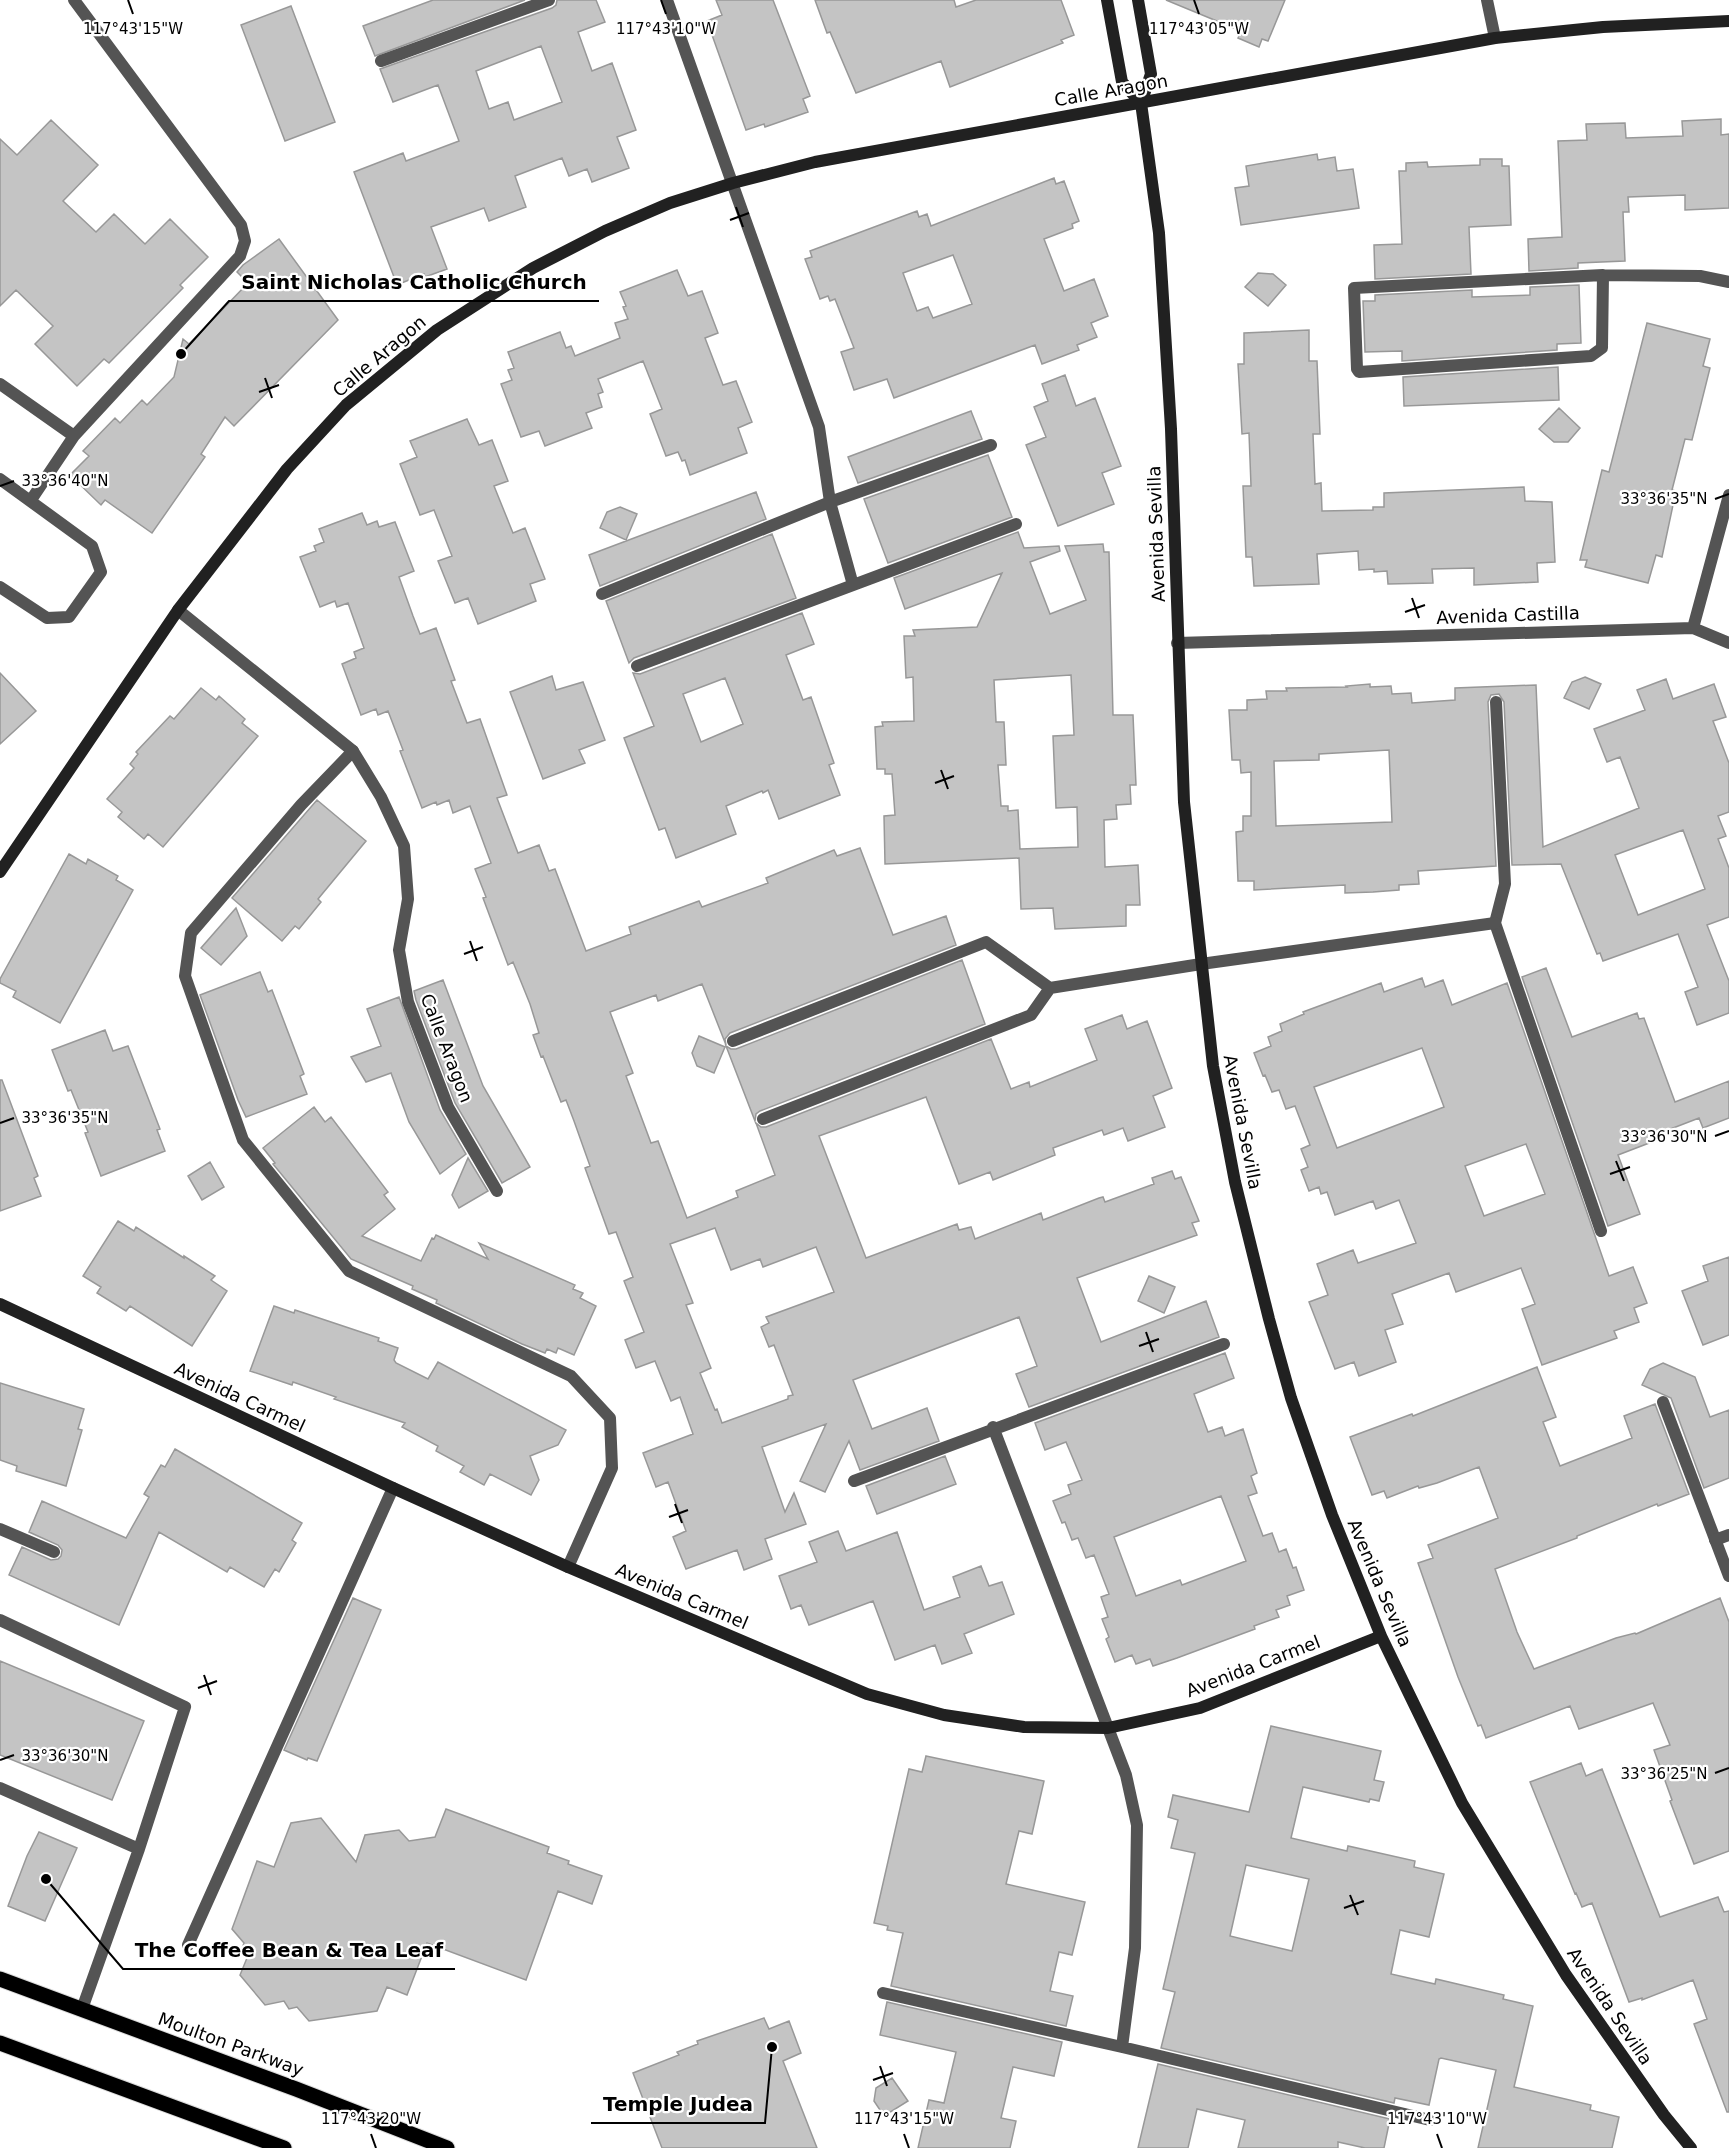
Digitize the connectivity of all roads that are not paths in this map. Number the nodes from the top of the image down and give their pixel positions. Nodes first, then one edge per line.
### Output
1 (74, 0) edge
2 (549, 0) edge
3 (667, 0) edge
4 (1107, 0) edge
5 (1138, 0) edge
6 (1487, 0) edge
7 (1729, 21) edge
8 (1496, 38) junction
9 (381, 61) dead end
10 (1141, 103) junction
11 (733, 183) junction
12 (1603, 275) junction
13 (1729, 282) edge
14 (0, 384) edge
15 (74, 436) junction
16 (991, 445) dead end
17 (0, 479) edge
18 (1729, 495) edge
19 (31, 500) junction
20 (830, 502) junction
21 (1016, 524) dead end
22 (853, 585) junction
23 (0, 587) edge
24 (602, 594) dead end
25 (178, 610) junction
26 (1693, 628) junction
27 (1177, 643) junction
28 (1729, 643) edge
29 (637, 666) dead end
30 (1496, 702) dead end
31 (353, 751) junction
32 (0, 872) edge
33 (1495, 923) junction
34 (1201, 964) junction
35 (1050, 988) junction
36 (733, 1041) dead end
37 (763, 1119) dead end
38 (497, 1191) dead end
39 (1601, 1231) dead end
40 (0, 1304) edge
41 (1224, 1344) dead end
42 (1663, 1402) dead end
43 (993, 1427) junction
44 (854, 1481) dead end
45 (393, 1488) junction
46 (0, 1529) edge
47 (1729, 1535) edge
48 (1715, 1540) junction
49 (54, 1552) dead end
50 (568, 1567) junction
51 (1729, 1576) edge
52 (0, 1620) edge
53 (1381, 1636) junction
54 (1108, 1728) junction
55 (0, 1788) edge
56 (138, 1849) junction
57 (188, 1945) dead end
58 (0, 1979) edge
59 (883, 1993) dead end
60 (82, 2009) junction
61 (0, 2043) edge
62 (1122, 2047) junction
63 (1430, 2120) dead end
64 (284, 2148) edge
65 (447, 2148) edge
66 (1691, 2148) edge

1 - 15 street
2 - 9 street
3 - 11 street
4 - 10 street
5 - 10 street, Avenida Sevilla
6 - 8 street
7 - 8 street, Calle Aragon
8 - 10 street, Calle Aragon
10 - 11 street, Calle Aragon
10 - 27 street, Avenida Sevilla
11 - 20 street
11 - 25 street, Calle Aragon
12 - 12 street
12 - 13 street
14 - 15 street
15 - 19 street
16 - 20 street
17 - 19 street
18 - 26 street
19 - 23 street
20 - 22 street
20 - 24 street
21 - 22 street
22 - 29 street
25 - 31 street, Calle Aragon
25 - 32 street, Calle Aragon
26 - 27 street, Avenida Castilla
26 - 28 street, Avenida Castilla
27 - 34 street, Avenida Sevilla
30 - 33 street
31 - 38 street, Calle Aragon
31 - 50 street
33 - 34 street
33 - 39 street
34 - 35 street
34 - 53 street, Avenida Sevilla
35 - 36 street
35 - 37 street
40 - 45 street, Avenida Carmel
41 - 43 street
42 - 48 street
43 - 44 street
43 - 54 street
45 - 50 street, Avenida Carmel
45 - 57 street
46 - 49 street
47 - 48 street
48 - 51 street
50 - 54 street, Avenida Carmel
52 - 56 street
53 - 54 street, Avenida Carmel
53 - 66 street, Avenida Sevilla
54 - 62 street
55 - 56 street
56 - 60 street
58 - 60 main road, Moulton Parkway
59 - 62 street
60 - 65 main road, Moulton Parkway
61 - 64 main road
62 - 63 street

